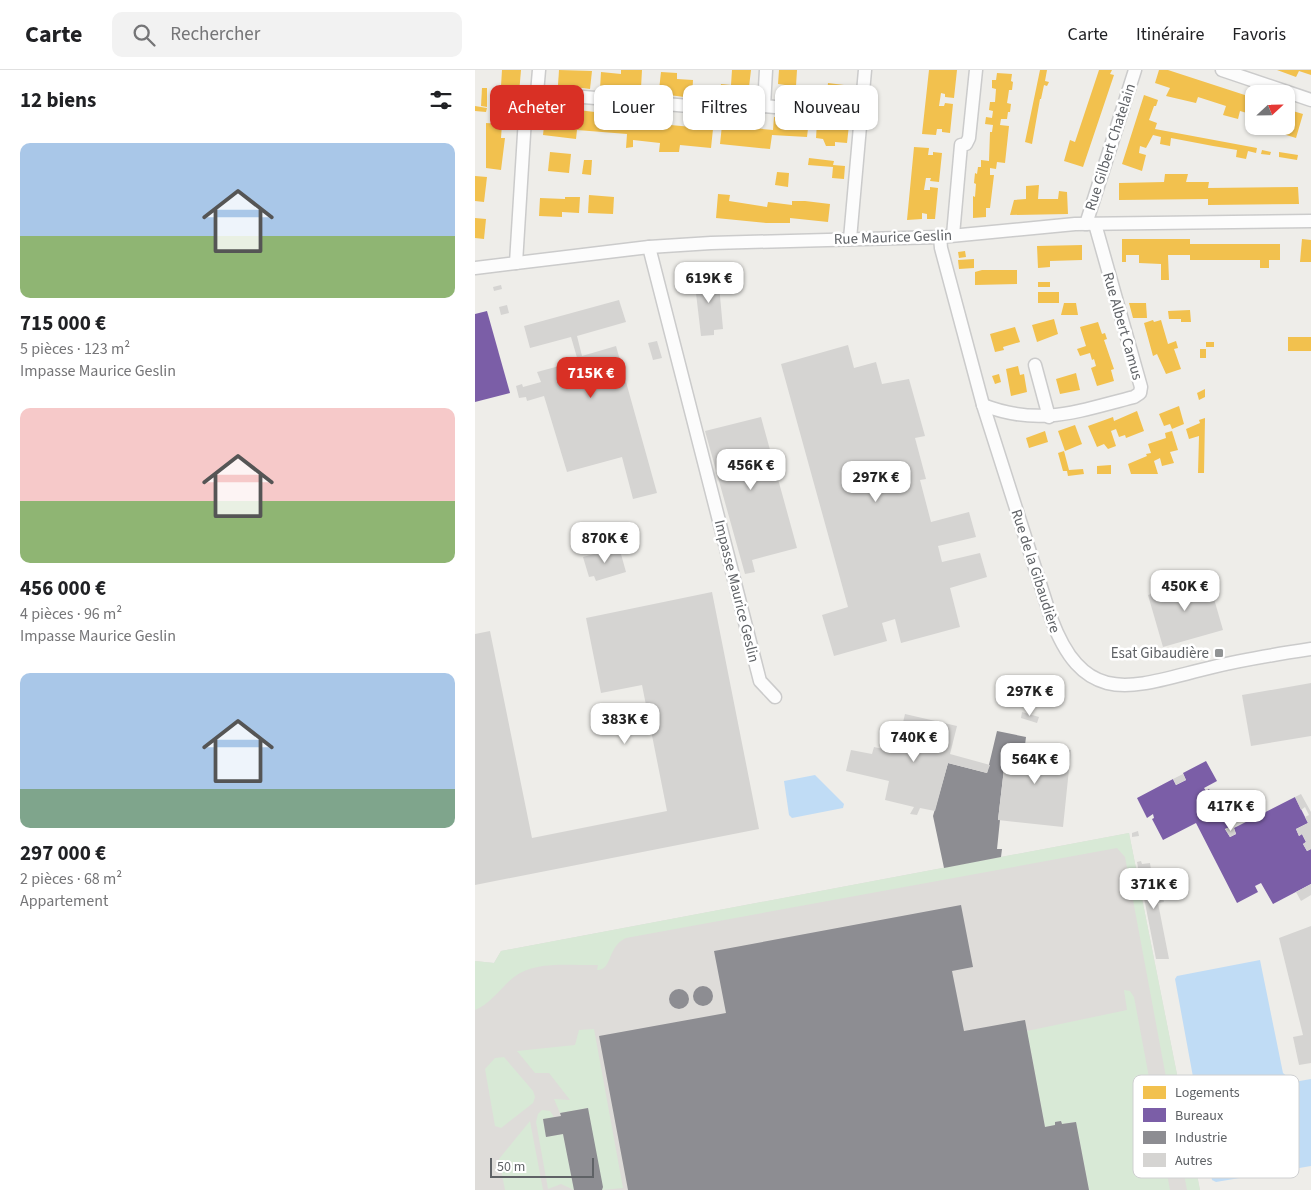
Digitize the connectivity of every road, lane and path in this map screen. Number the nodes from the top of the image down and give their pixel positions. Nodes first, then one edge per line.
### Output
1 (539, 70) edge
2 (766, 70) edge
3 (865, 70) edge
4 (976, 70) edge
5 (1135, 70) edge
6 (1222, 70) edge
7 (538, 85) edge
8 (864, 85) edge
9 (765, 88) edge
10 (584, 97) edge
11 (1311, 100) edge
12 (683, 106) edge
13 (524, 130) edge
14 (860, 130) edge
15 (1311, 221) edge
16 (1091, 224) junction
17 (947, 236) junction
18 (850, 239) junction
19 (649, 247) junction
20 (516, 263) junction
21 (475, 268) edge
22 (1035, 365) dead end
23 (983, 405) junction
24 (1049, 416) junction
25 (1311, 650) edge
26 (775, 697) dead end

1 - 7 street
2 - 9 street
3 - 8 street
4 - 17 street, Rue de la Gibaudière
5 - 16 street, Rue Gilbert Chatelain
6 - 11 street
10 - 12 street
13 - 20 street
14 - 18 street
15 - 16 street, Rue Maurice Geslin
16 - 17 street, Rue Maurice Geslin
16 - 24 street, Rue Albert Camus
17 - 18 street, Rue Maurice Geslin
17 - 23 street, Rue de la Gibaudière
18 - 19 street, Rue Maurice Geslin
19 - 20 street, Rue Maurice Geslin
19 - 26 street, Impasse Maurice Geslin
20 - 21 street, Rue Maurice Geslin
22 - 24 street
23 - 24 street, Rue Albert Camus
23 - 25 street, Rue de la Gibaudière

